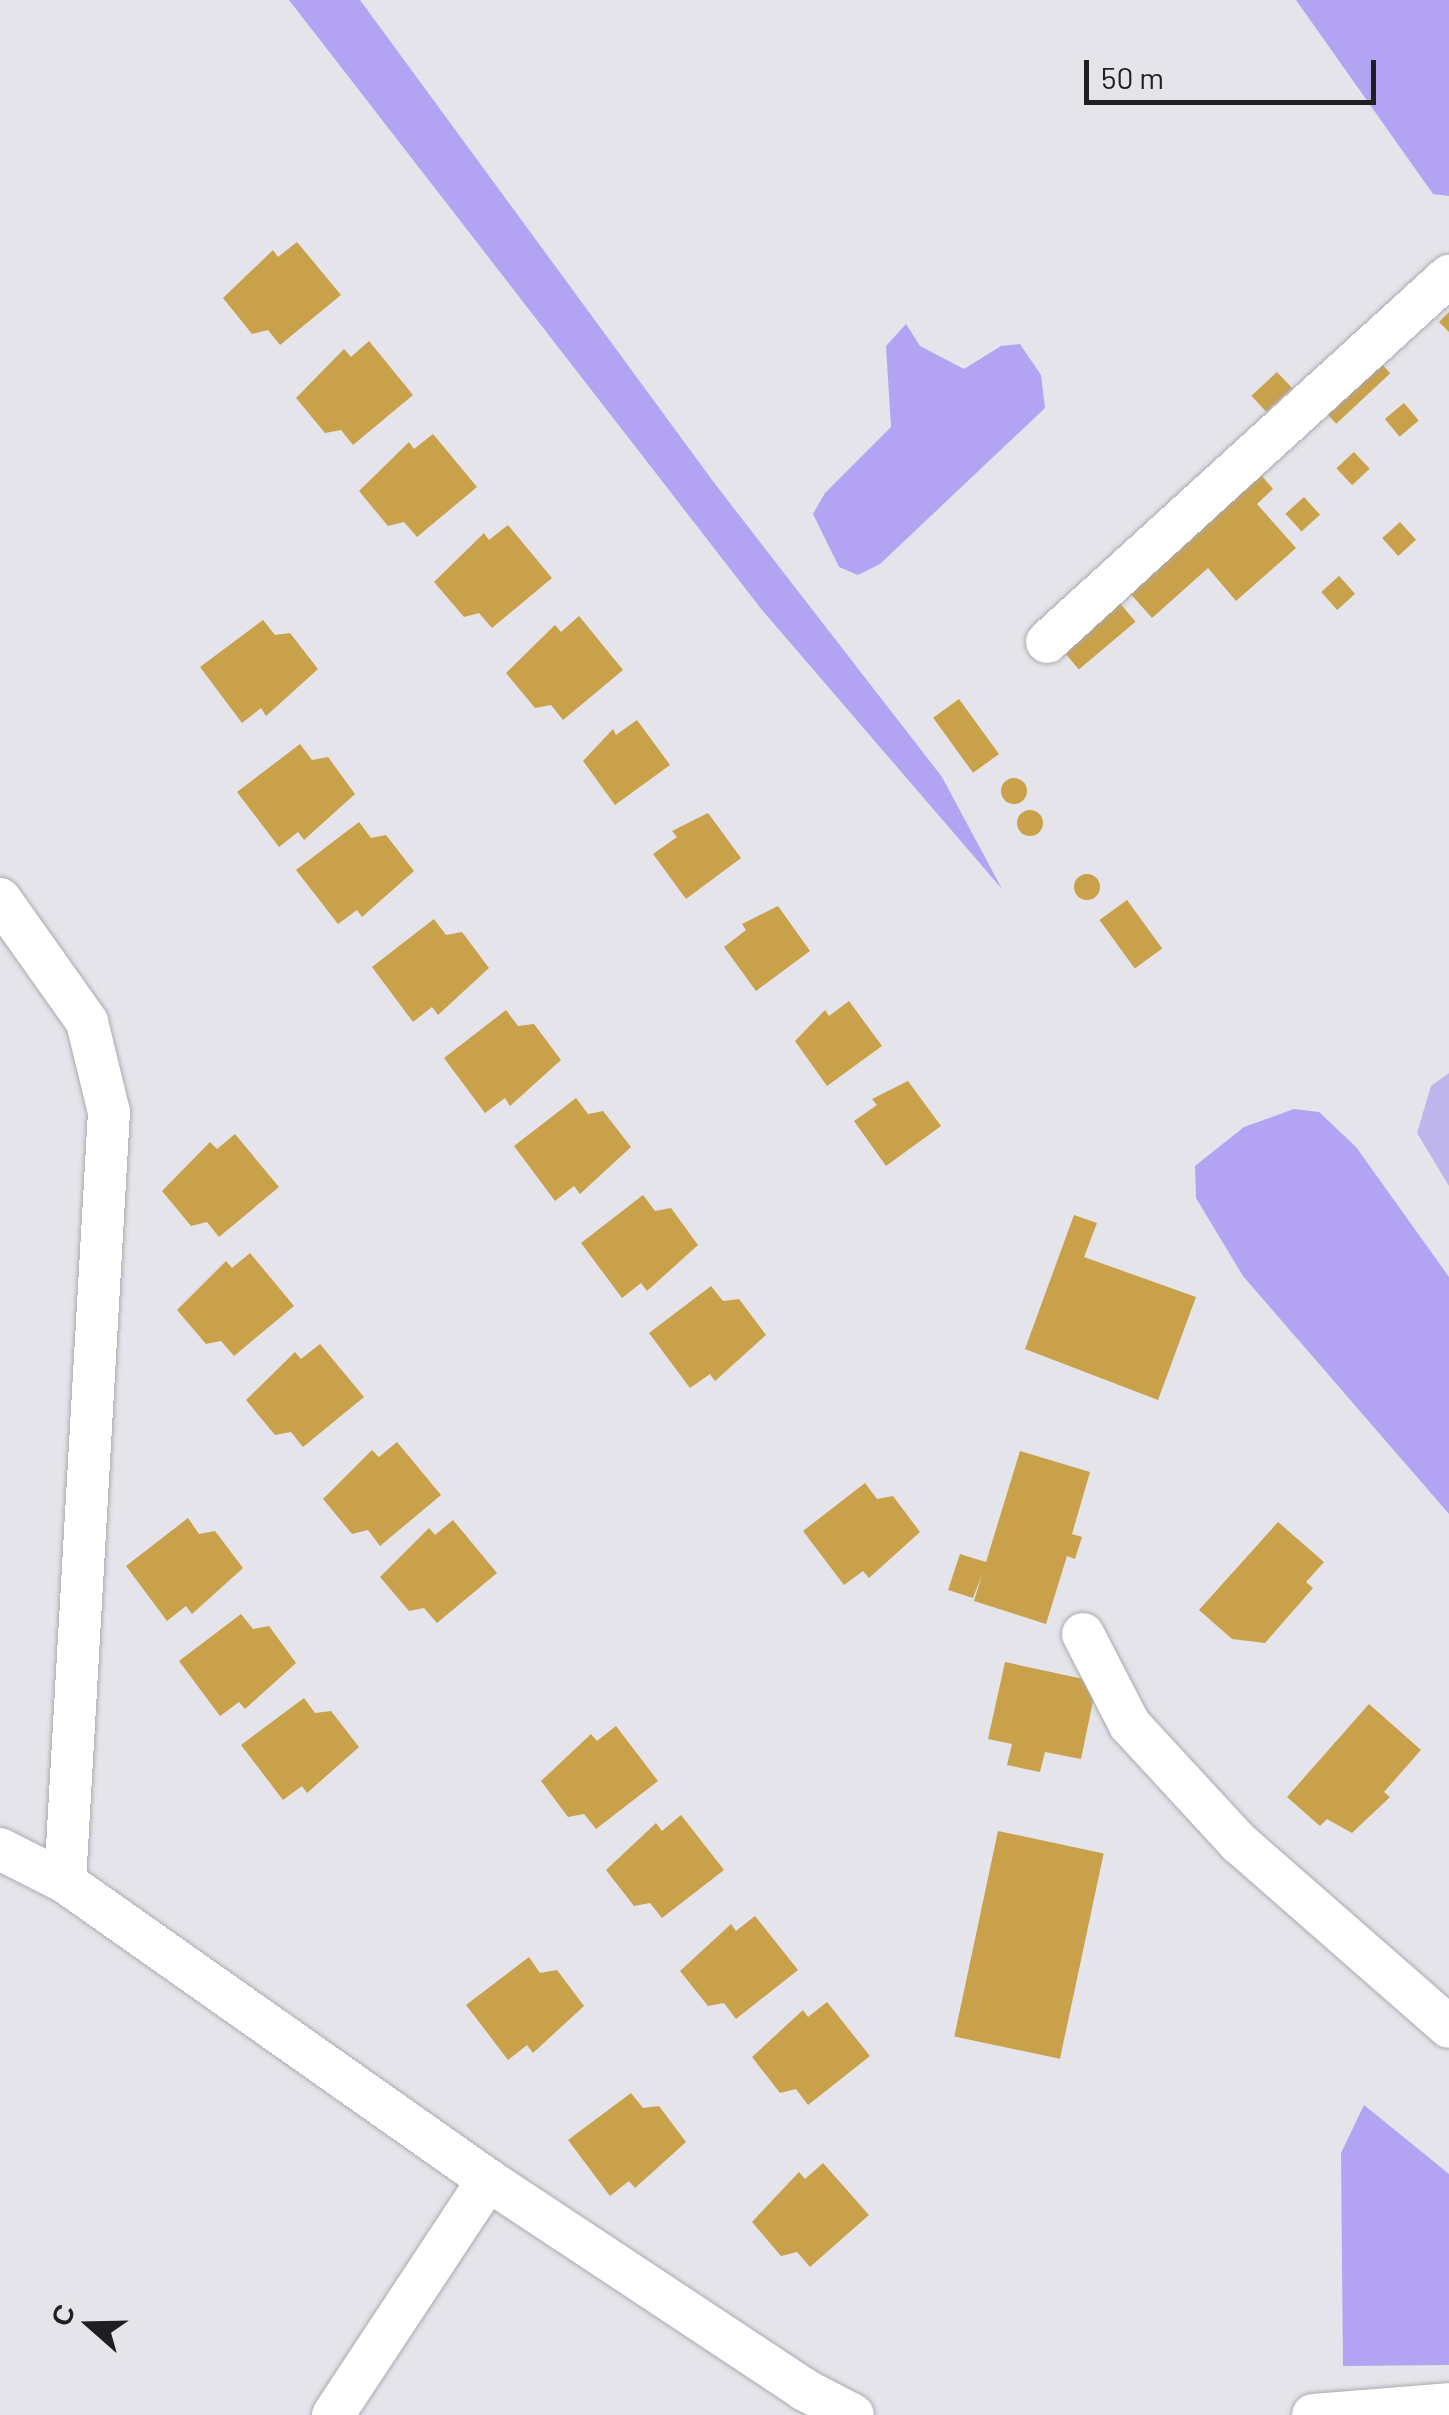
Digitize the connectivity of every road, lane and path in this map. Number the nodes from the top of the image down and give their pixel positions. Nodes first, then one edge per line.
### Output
1 (1449, 276) edge
2 (1047, 642) dead end
3 (0, 899) edge
4 (1082, 1634) dead end
5 (0, 1849) edge
6 (65, 1882) junction
7 (1449, 2027) edge
8 (488, 2180) junction
9 (1449, 2404) edge
10 (333, 2415) edge
11 (853, 2415) edge
12 (1313, 2415) edge

1 - 2 street
3 - 6 street
4 - 7 street
5 - 6 street
6 - 8 street
8 - 10 street
8 - 11 street
9 - 12 street

